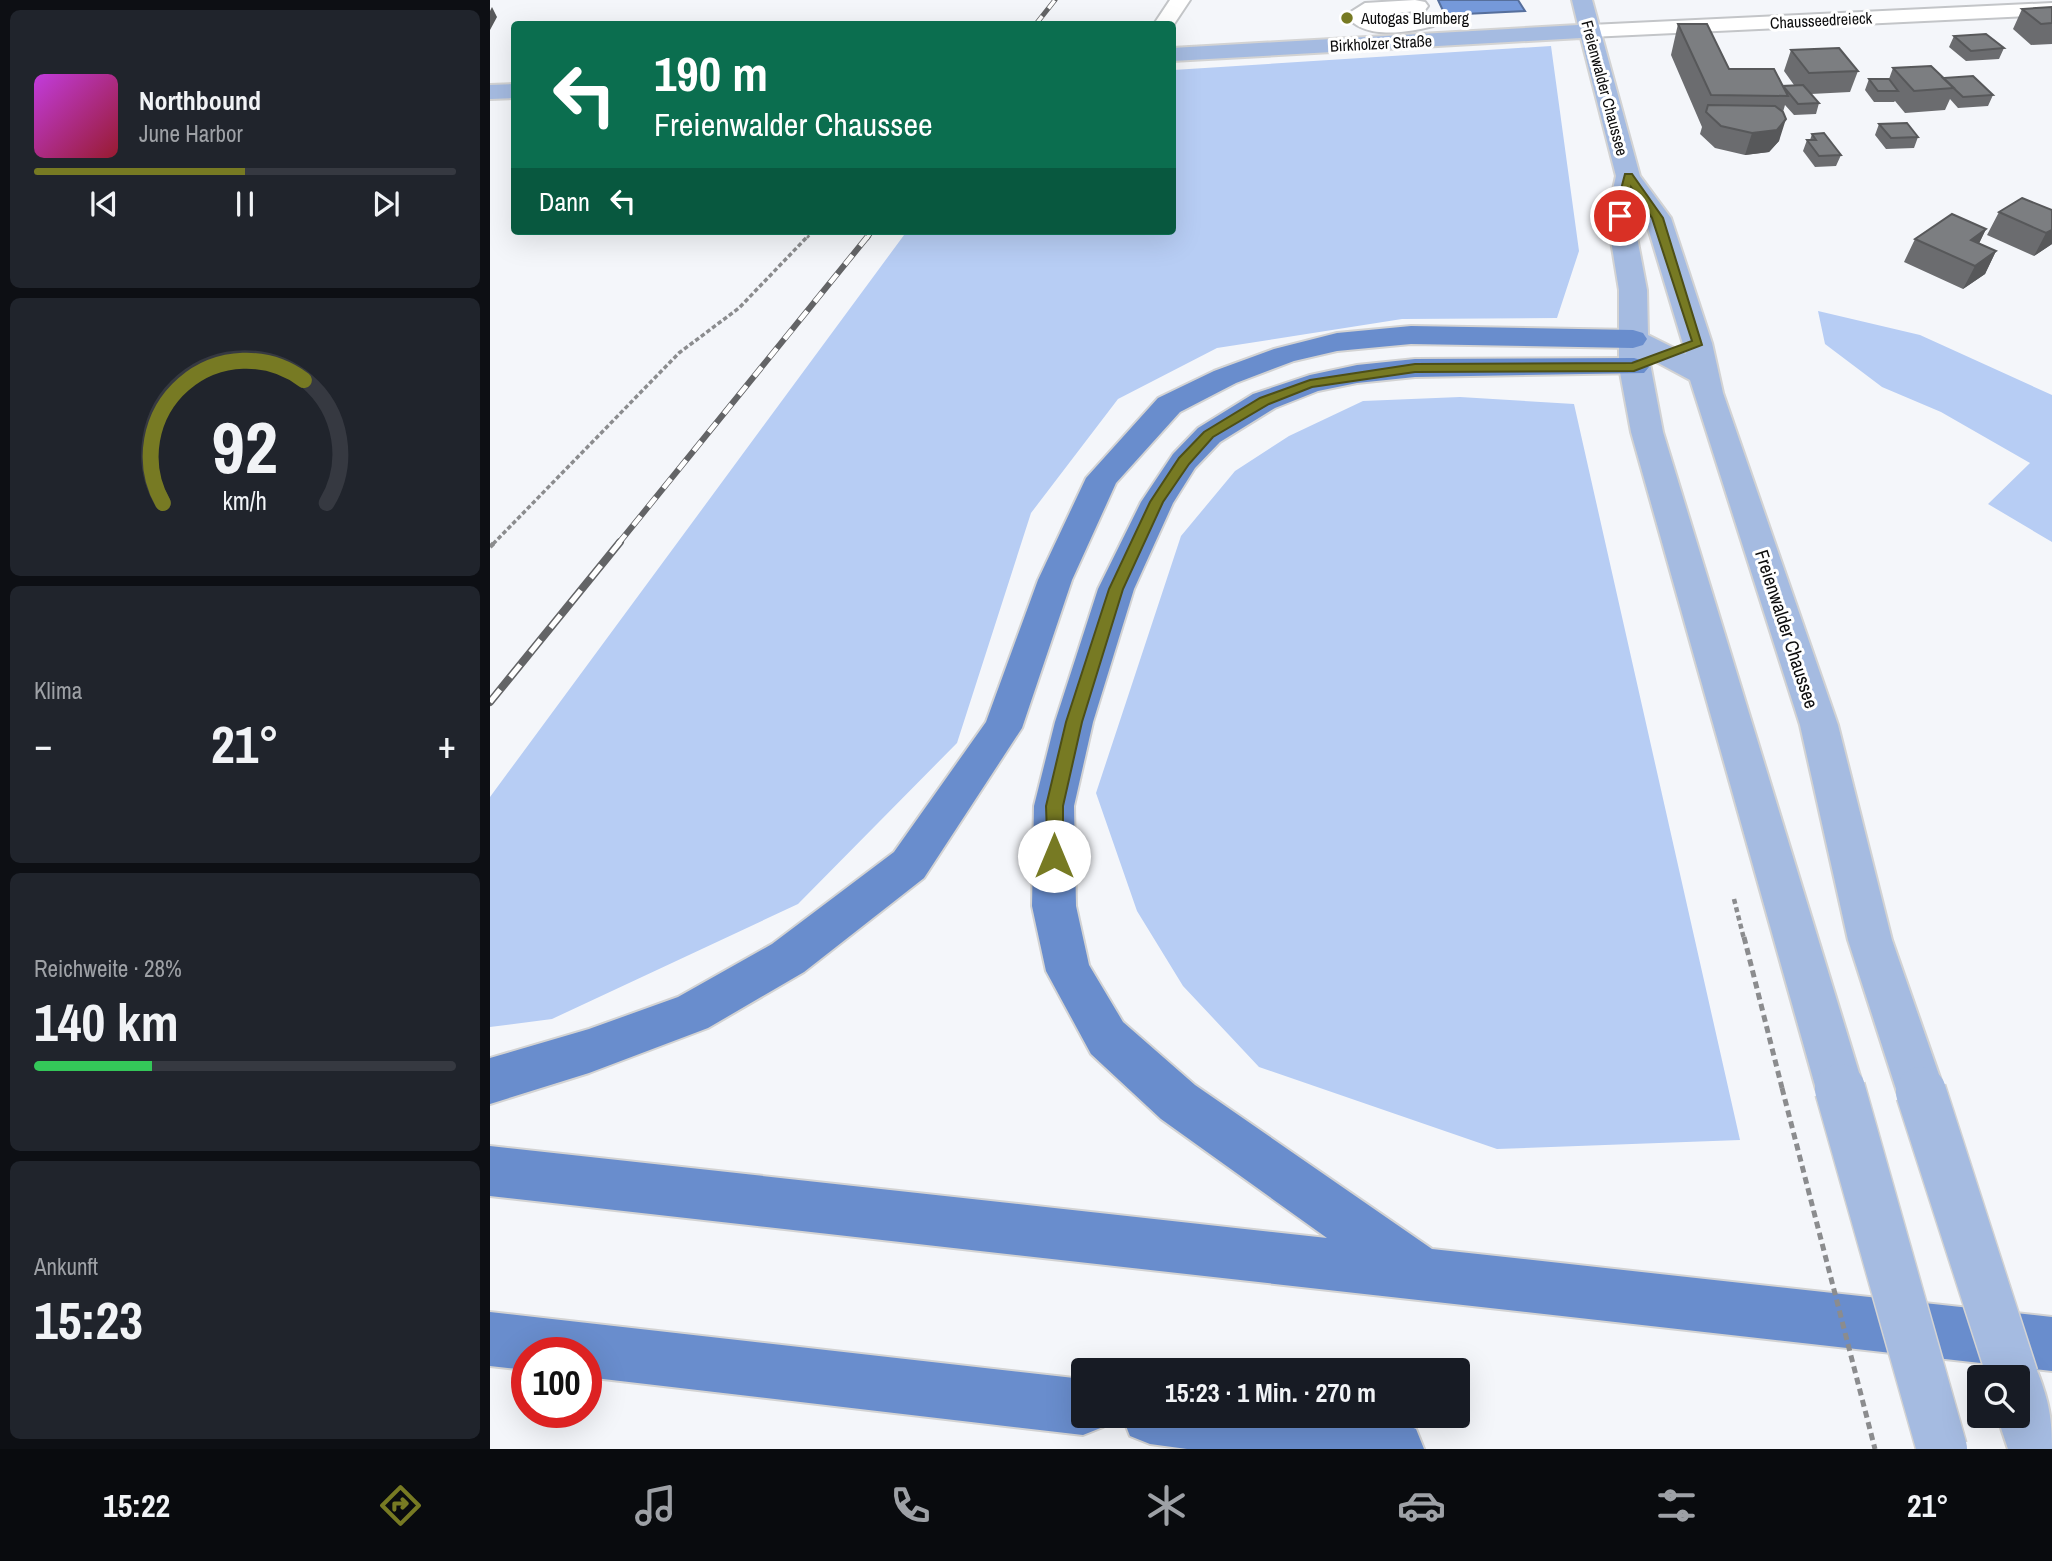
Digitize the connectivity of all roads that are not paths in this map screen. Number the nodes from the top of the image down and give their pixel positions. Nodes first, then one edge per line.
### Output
1 (1180, 0) edge
2 (1582, 0) edge
3 (1900, 0) edge
4 (1712, 4) dead end
5 (2052, 9) edge
6 (1830, 11) junction
7 (1424, 17) edge
8 (1166, 21) edge
9 (1590, 31) junction
10 (1176, 54) edge
11 (511, 91) edge
12 (490, 92) edge
13 (1628, 176) junction
14 (1667, 355) junction
15 (490, 1081) edge
16 (490, 1171) edge
17 (1426, 1276) junction
18 (490, 1339) edge
19 (2052, 1344) edge
20 (2009, 1365) edge
21 (1071, 1406) edge
22 (1239, 1428) edge
23 (2029, 1428) edge
24 (1396, 1449) edge
25 (1942, 1449) edge
26 (2036, 1449) edge

1 - 8 street
2 - 9 main road, Freienwalder Chaussee
3 - 6 street
4 - 6 street
5 - 6 street, Chausseedreieck
6 - 9 street, Chausseedreieck
7 - 9 main road, Birkholzer Straße
7 - 10 main road, Birkholzer Straße
9 - 13 main road, Freienwalder Chaussee
11 - 12 main road
13 - 14 main road, Freienwalder Chaussee
13 - 14 main road, Freienwalder Chaussee
14 - 15 highway
14 - 17 highway
14 - 20 main road, Freienwalder Chaussee, bridge
14 - 25 main road, Freienwalder Chaussee, bridge
16 - 17 highway
17 - 19 highway
18 - 21 highway
22 - 24 highway
23 - 26 main road

